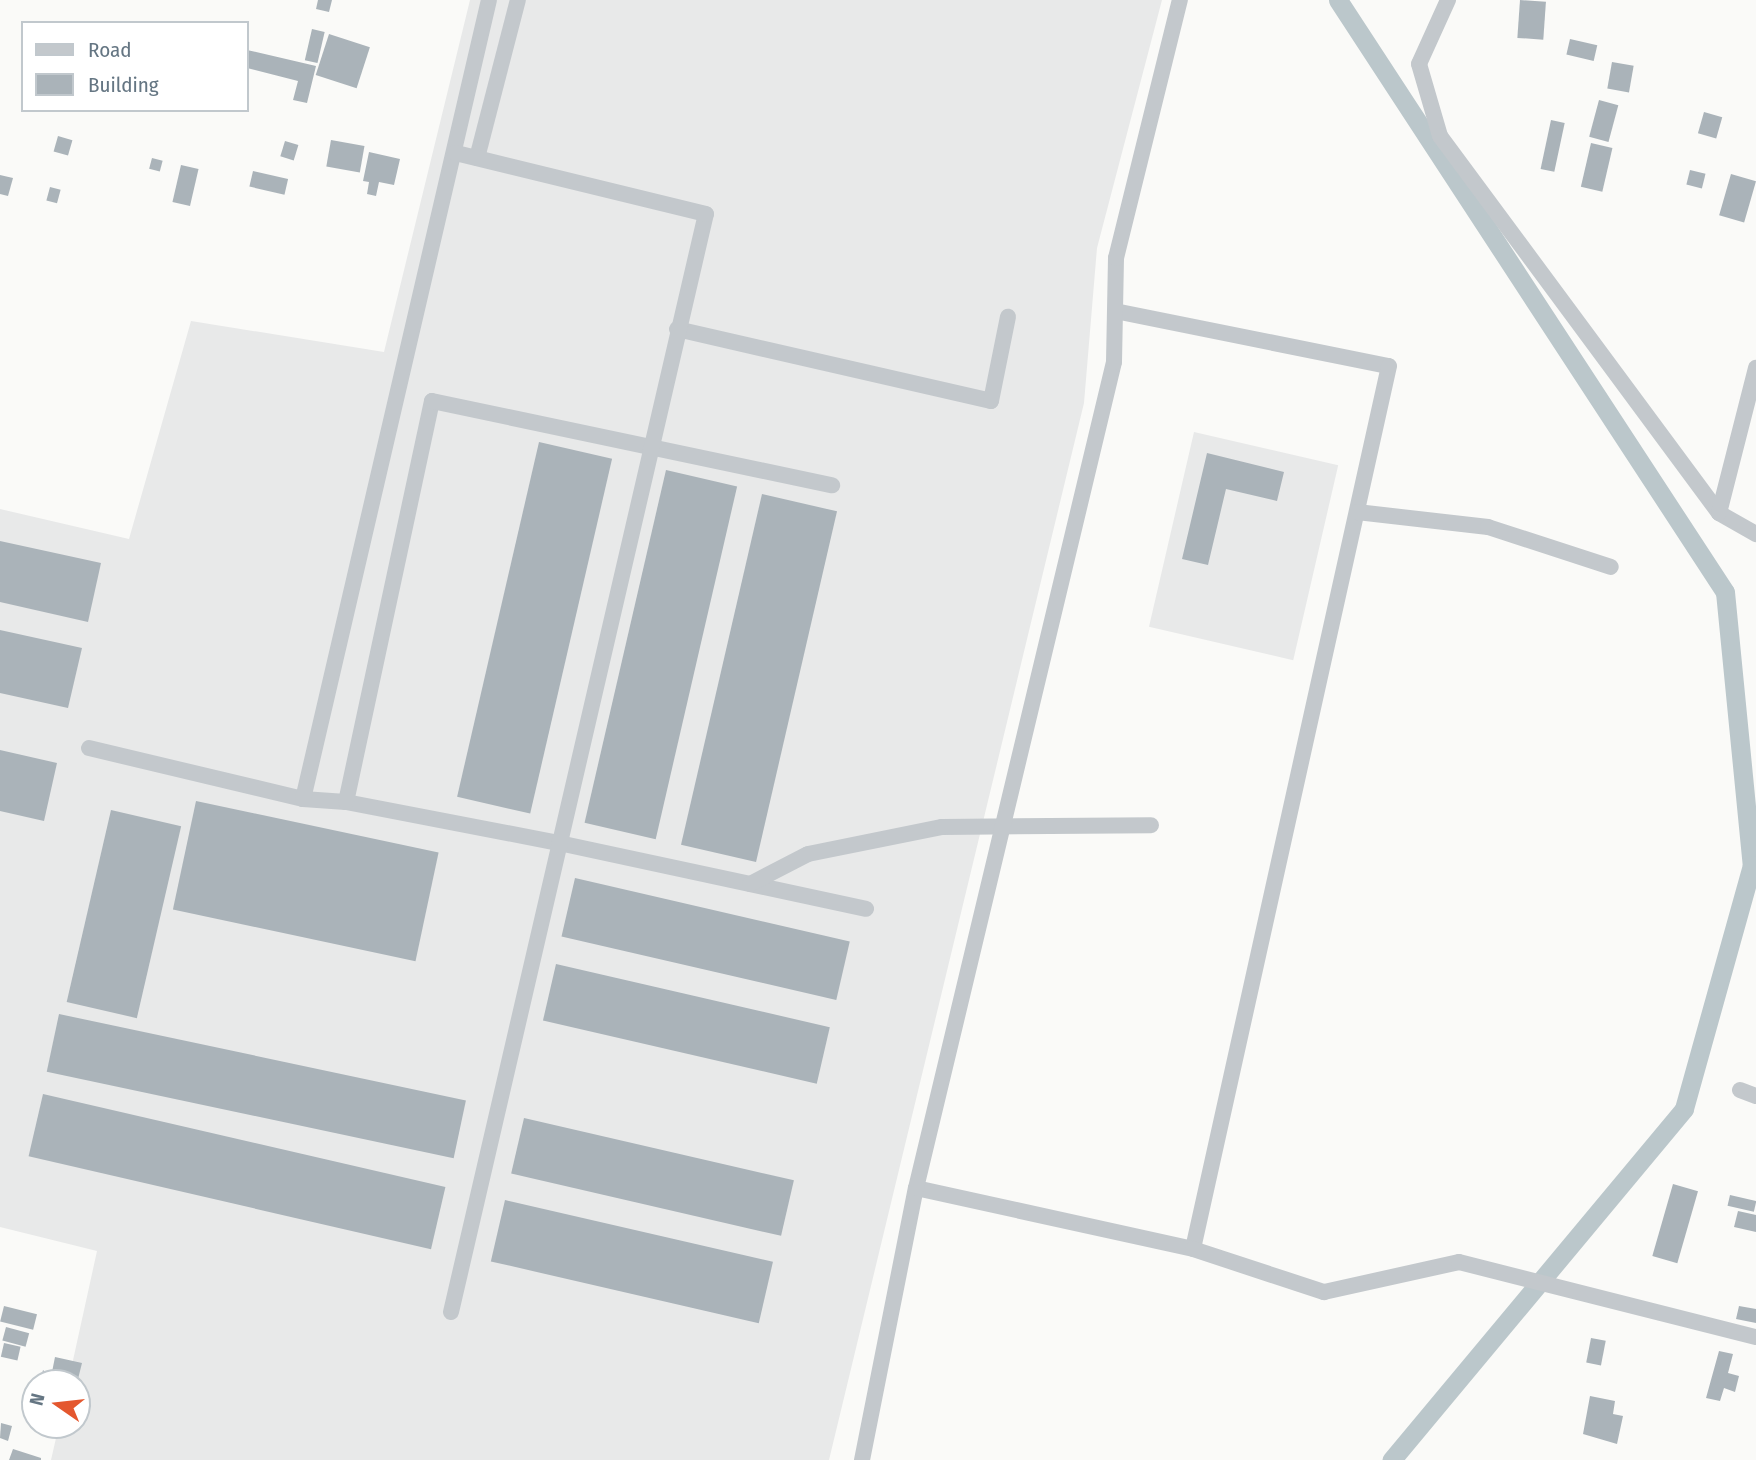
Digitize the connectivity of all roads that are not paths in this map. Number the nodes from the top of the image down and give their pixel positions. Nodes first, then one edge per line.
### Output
1 (489, 0) edge
2 (518, 0) edge
3 (1180, 0) edge
4 (1448, 0) edge
5 (455, 153) junction
6 (477, 158) junction
7 (1115, 311) junction
8 (1008, 317) dead end
9 (677, 329) junction
10 (1756, 368) edge
11 (649, 449) junction
12 (832, 485) dead end
13 (1356, 512) junction
14 (1719, 513) junction
15 (1756, 534) edge
16 (1611, 567) dead end
17 (89, 748) dead end
18 (303, 799) junction
19 (346, 802) junction
20 (1151, 825) dead end
21 (1002, 826) junction
22 (559, 843) junction
23 (750, 884) junction
24 (866, 909) dead end
25 (1740, 1090) dead end
26 (1756, 1096) edge
27 (916, 1188) junction
28 (1193, 1249) junction
29 (451, 1312) dead end
30 (1756, 1337) edge
31 (862, 1460) edge

1 - 5 street
2 - 6 street
3 - 7 street
4 - 14 street
5 - 6 street
5 - 18 street
6 - 9 street
7 - 13 street
7 - 21 street
8 - 9 street
9 - 11 street
10 - 14 street
11 - 12 street
11 - 19 street
11 - 22 street
13 - 16 street
13 - 28 street
14 - 15 street
17 - 18 street
18 - 19 street
19 - 22 street
20 - 21 street
21 - 23 street
21 - 27 street
22 - 23 street
22 - 29 street
23 - 24 street
25 - 26 street
27 - 28 street
27 - 31 street
28 - 30 street

